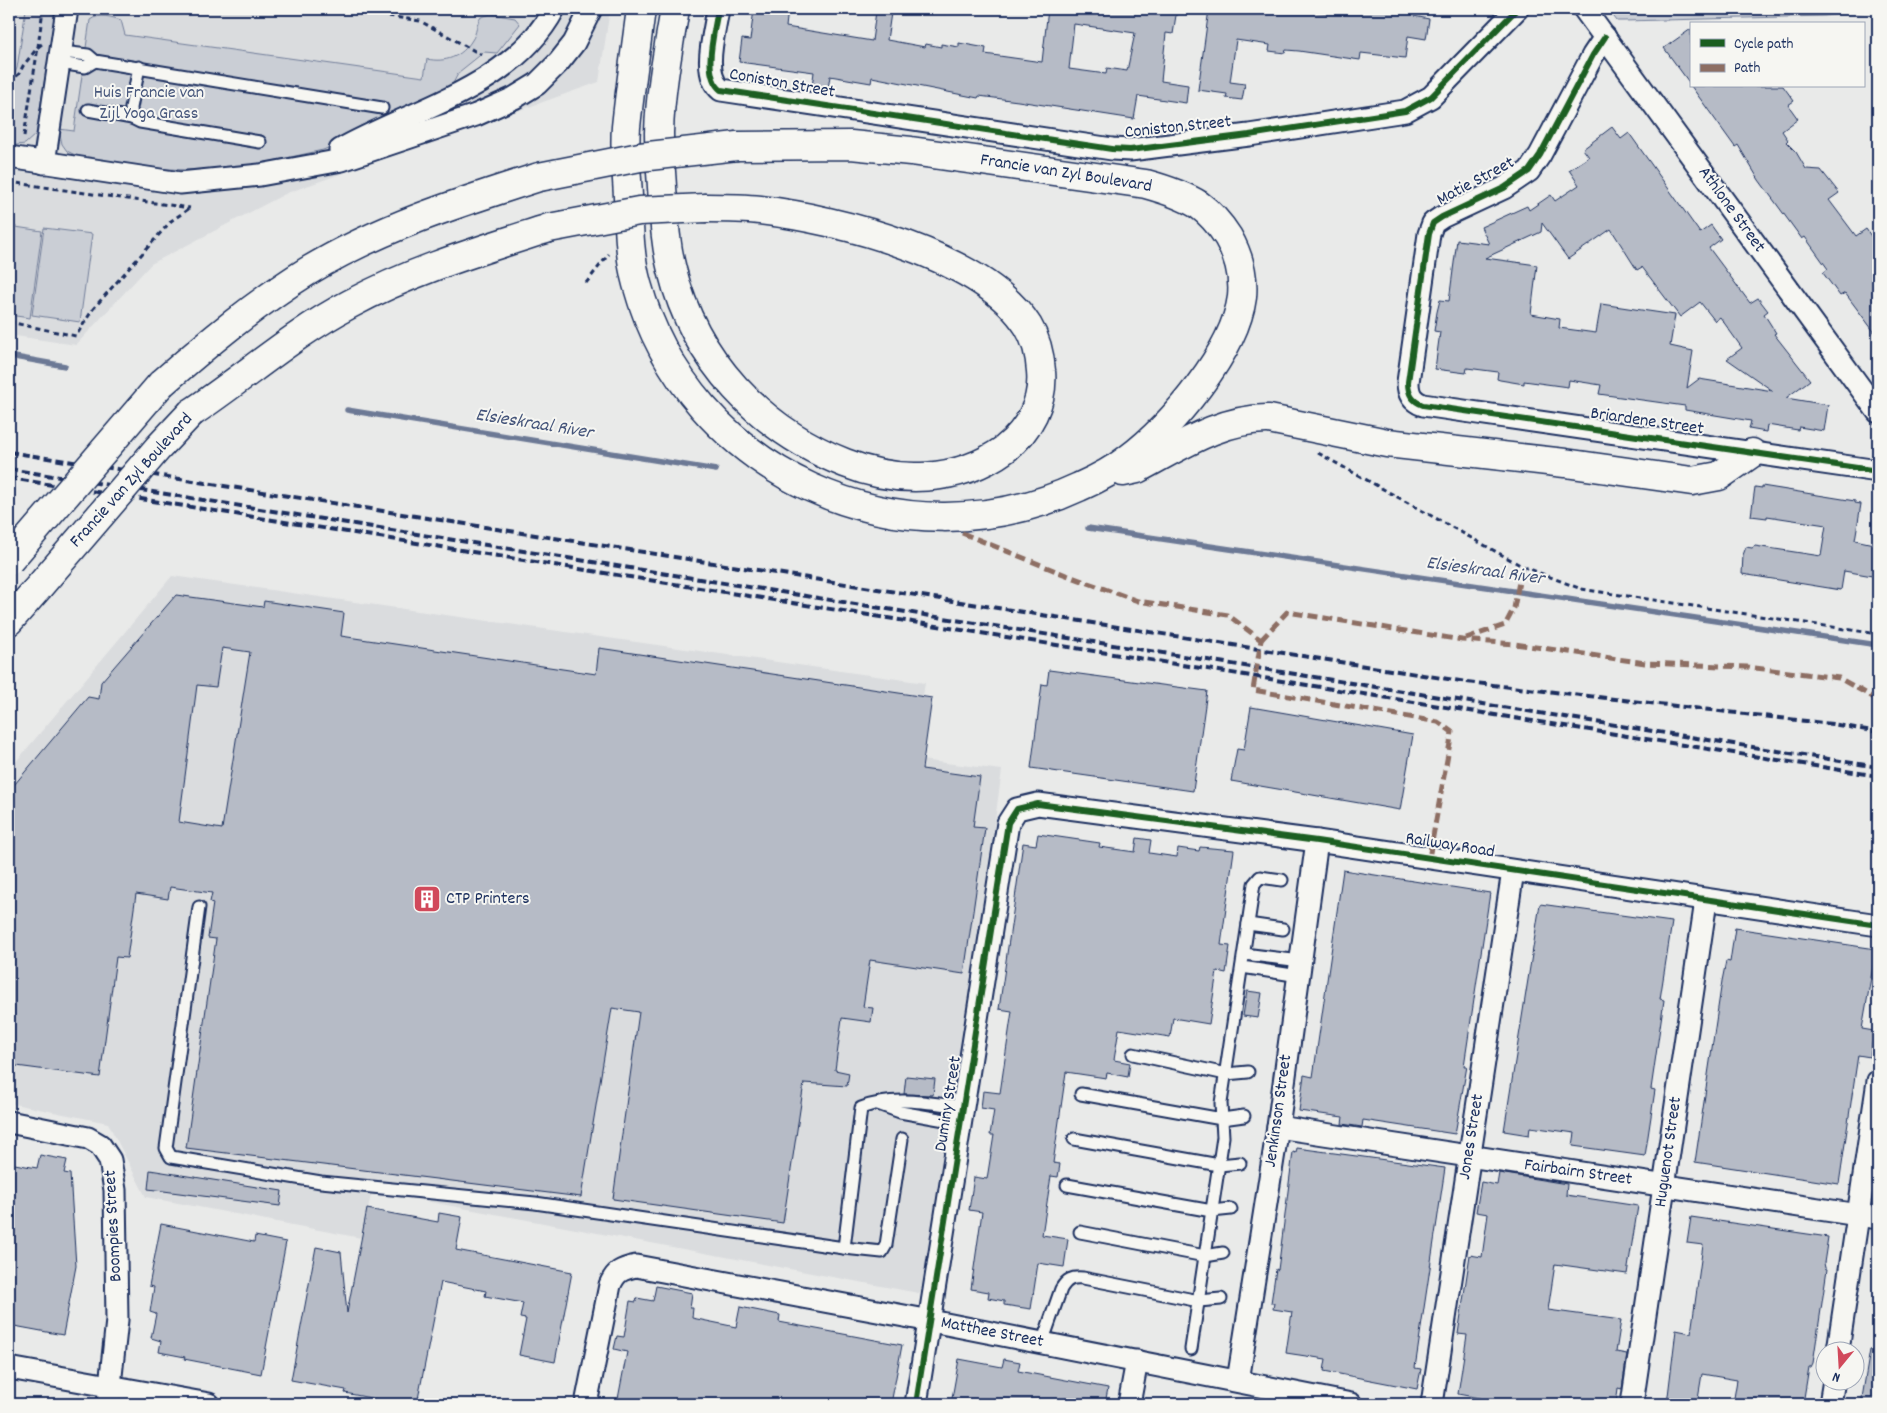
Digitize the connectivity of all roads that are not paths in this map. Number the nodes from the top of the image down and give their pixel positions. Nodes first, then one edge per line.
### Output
1 (67, 9) edge
2 (538, 9) edge
3 (554, 9) edge
4 (570, 9) edge
5 (580, 9) edge
6 (591, 9) edge
7 (641, 9) edge
8 (674, 9) edge
9 (718, 9) edge
10 (1517, 9) edge
11 (1584, 9) edge
12 (1605, 37) junction
13 (61, 57) junction
14 (139, 67) junction
15 (445, 99) junction
16 (382, 108) dead end
17 (88, 110) dead end
18 (132, 118) junction
19 (260, 142) dead end
20 (9, 158) edge
21 (342, 160) junction
22 (44, 162) junction
23 (315, 163) junction
24 (1413, 399) joint
25 (1878, 411) edge
26 (1752, 453) junction
27 (1878, 471) edge
28 (1096, 478) junction
29 (9, 561) edge
30 (9, 621) edge
31 (1017, 810) joint
32 (1317, 842) junction
33 (1513, 871) junction
34 (1282, 880) dead end
35 (1706, 901) junction
36 (199, 907) dead end
37 (1248, 924) junction
38 (1878, 925) edge
39 (1283, 929) dead end
40 (1244, 954) junction
41 (1242, 966) junction
42 (1300, 969) junction
43 (1133, 1054) dead end
44 (1248, 1072) dead end
45 (1226, 1074) junction
46 (1878, 1081) edge
47 (1080, 1094) dead end
48 (963, 1115) junction
49 (1244, 1116) dead end
50 (1222, 1119) junction
51 (9, 1122) edge
52 (1278, 1127) junction
53 (1074, 1139) dead end
54 (902, 1140) dead end
55 (1469, 1157) junction
56 (1240, 1163) dead end
57 (1219, 1166) junction
58 (1067, 1185) dead end
59 (1664, 1185) junction
60 (1231, 1209) dead end
61 (1212, 1211) junction
62 (1868, 1217) edge
63 (1080, 1232) dead end
64 (844, 1248) junction
65 (1223, 1253) dead end
66 (1205, 1256) junction
67 (1221, 1299) dead end
68 (1199, 1301) junction
69 (931, 1321) junction
70 (1840, 1340) edge
71 (1042, 1342) junction
72 (1190, 1349) dead end
73 (1138, 1361) junction
74 (9, 1368) edge
75 (1238, 1381) junction
76 (1832, 1390) edge
77 (110, 1396) edge
78 (210, 1404) edge
79 (586, 1404) edge
80 (916, 1404) edge
81 (1129, 1404) edge
82 (1351, 1404) edge
83 (1432, 1404) edge
84 (1632, 1404) edge
85 (1830, 1404) edge

1 - 13 street
2 - 15 street
3 - 15 street
4 - 21 street
5 - 21 street
6 - 21 street
7 - 28 main road, Francie van Zyl Boulevard
8 - 30 main road, Francie van Zyl Boulevard, bridge
9 - 10 street, Coniston Street
11 - 12 street, Athlone Street
12 - 24 street, Matie Street
12 - 25 street, Athlone Street
13 - 14 lane
13 - 22 street
14 - 16 lane
14 - 18 lane
15 - 23 street
17 - 18 lane
18 - 19 lane
20 - 22 street
21 - 23 street
22 - 23 street
24 - 26 street, Briardene Street
26 - 27 street, Briardene Street
26 - 28 main road
28 - 29 main road, Francie van Zyl Boulevard, bridge
31 - 32 street, Railway Road
31 - 48 street, Duminy Street
32 - 33 street, Railway Road
32 - 42 street, Jenkinson Street
33 - 35 street, Railway Road
33 - 55 street, Jones Street
34 - 37 lane
35 - 38 street, Railway Road
35 - 59 street, Huguenot Street
36 - 64 lane
37 - 39 lane
37 - 40 lane
40 - 41 lane
40 - 42 lane
41 - 42 lane
41 - 45 lane
42 - 52 street, Jenkinson Street
43 - 45 lane
44 - 45 lane
45 - 50 lane
46 - 62 street
47 - 50 lane
48 - 64 lane
48 - 69 street, Duminy Street
49 - 50 lane
50 - 57 lane
51 - 77 street, Boompies Street
52 - 55 street, Fairbairn Street
52 - 75 street, Jenkinson Street
53 - 57 lane
54 - 64 lane
55 - 59 street, Fairbairn Street
55 - 83 street, Jones Street
56 - 57 lane
57 - 61 lane
58 - 61 lane
59 - 62 street, Fairbairn Street
59 - 84 street, Huguenot Street
60 - 61 lane
61 - 66 lane
62 - 70 street
63 - 66 lane
65 - 66 lane
66 - 68 lane
67 - 68 lane
68 - 71 lane
68 - 72 lane
69 - 71 street, Matthee Street
69 - 79 street, Matthee Street
69 - 80 street, Duminy Street
71 - 73 street, Matthee Street
73 - 75 street, Matthee Street
73 - 81 street
74 - 77 street
75 - 82 street, Matthee Street
76 - 85 street
77 - 78 street

